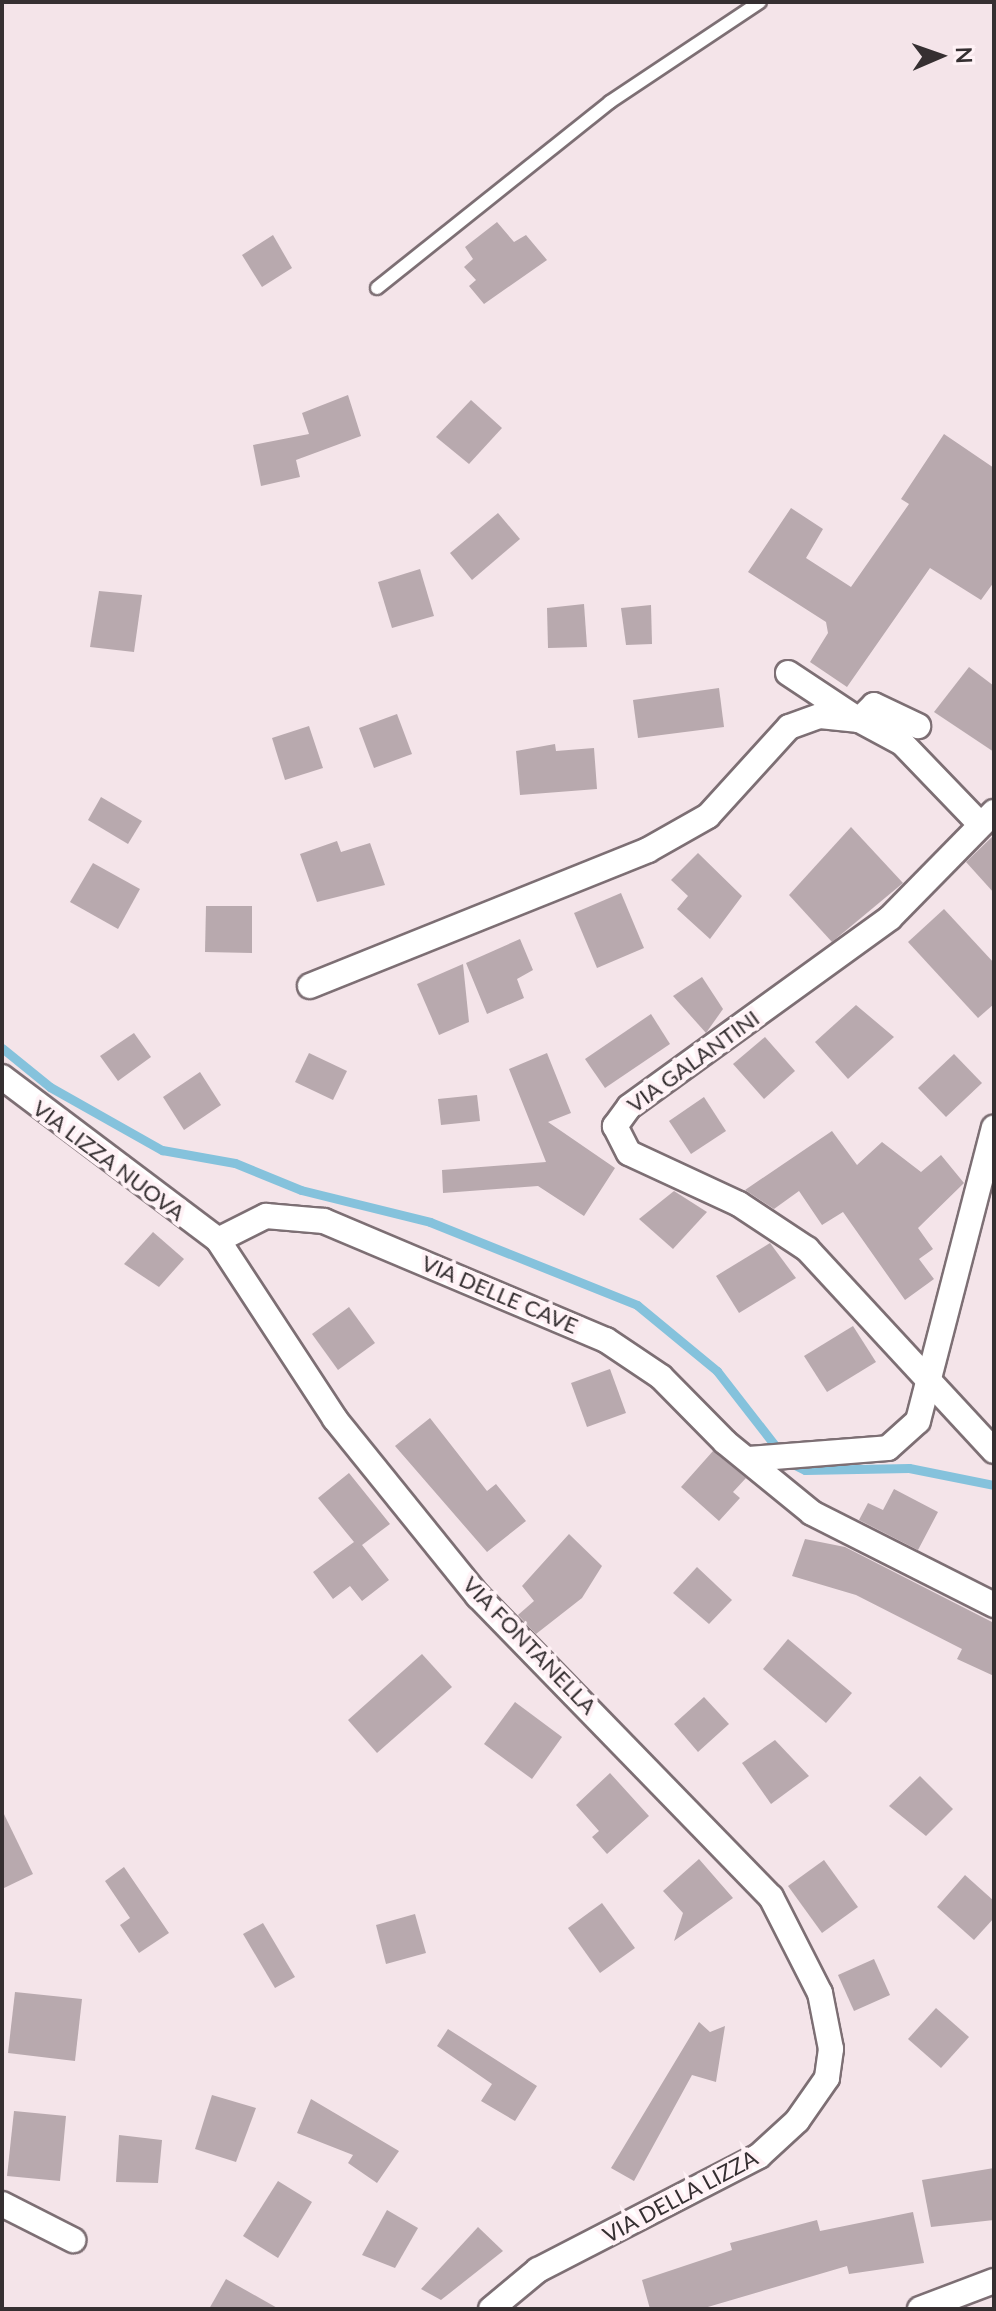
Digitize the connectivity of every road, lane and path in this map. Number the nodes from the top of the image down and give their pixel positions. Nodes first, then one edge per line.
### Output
1 (760, 2) edge
2 (377, 288) dead end
3 (788, 673) dead end
4 (859, 720) junction
5 (918, 726) dead end
6 (986, 817) edge
7 (310, 986) dead end
8 (2, 1077) edge
9 (994, 1128) edge
10 (218, 1240) junction
11 (931, 1387) junction
12 (994, 1451) edge
13 (756, 1458) junction
14 (994, 1605) edge
15 (831, 2049) joint
16 (2, 2204) edge
17 (73, 2240) dead end
18 (994, 2281) edge
19 (491, 2309) edge
20 (920, 2309) edge

1 - 2 lane
3 - 4 street
4 - 5 street
4 - 6 street, VIA GALANTINI
4 - 7 street, VIA GALANTINI
6 - 11 street, VIA GALANTINI
8 - 10 street, VIA LIZZA NUOVA
9 - 11 street
10 - 13 street, VIA DELLE CAVE
10 - 15 street, VIA FONTANELLA
11 - 12 street, VIA GALANTINI
11 - 13 street
13 - 14 street, VIA DELLE CAVE
15 - 19 street, VIA DELLA LIZZA
16 - 17 street
18 - 20 street

